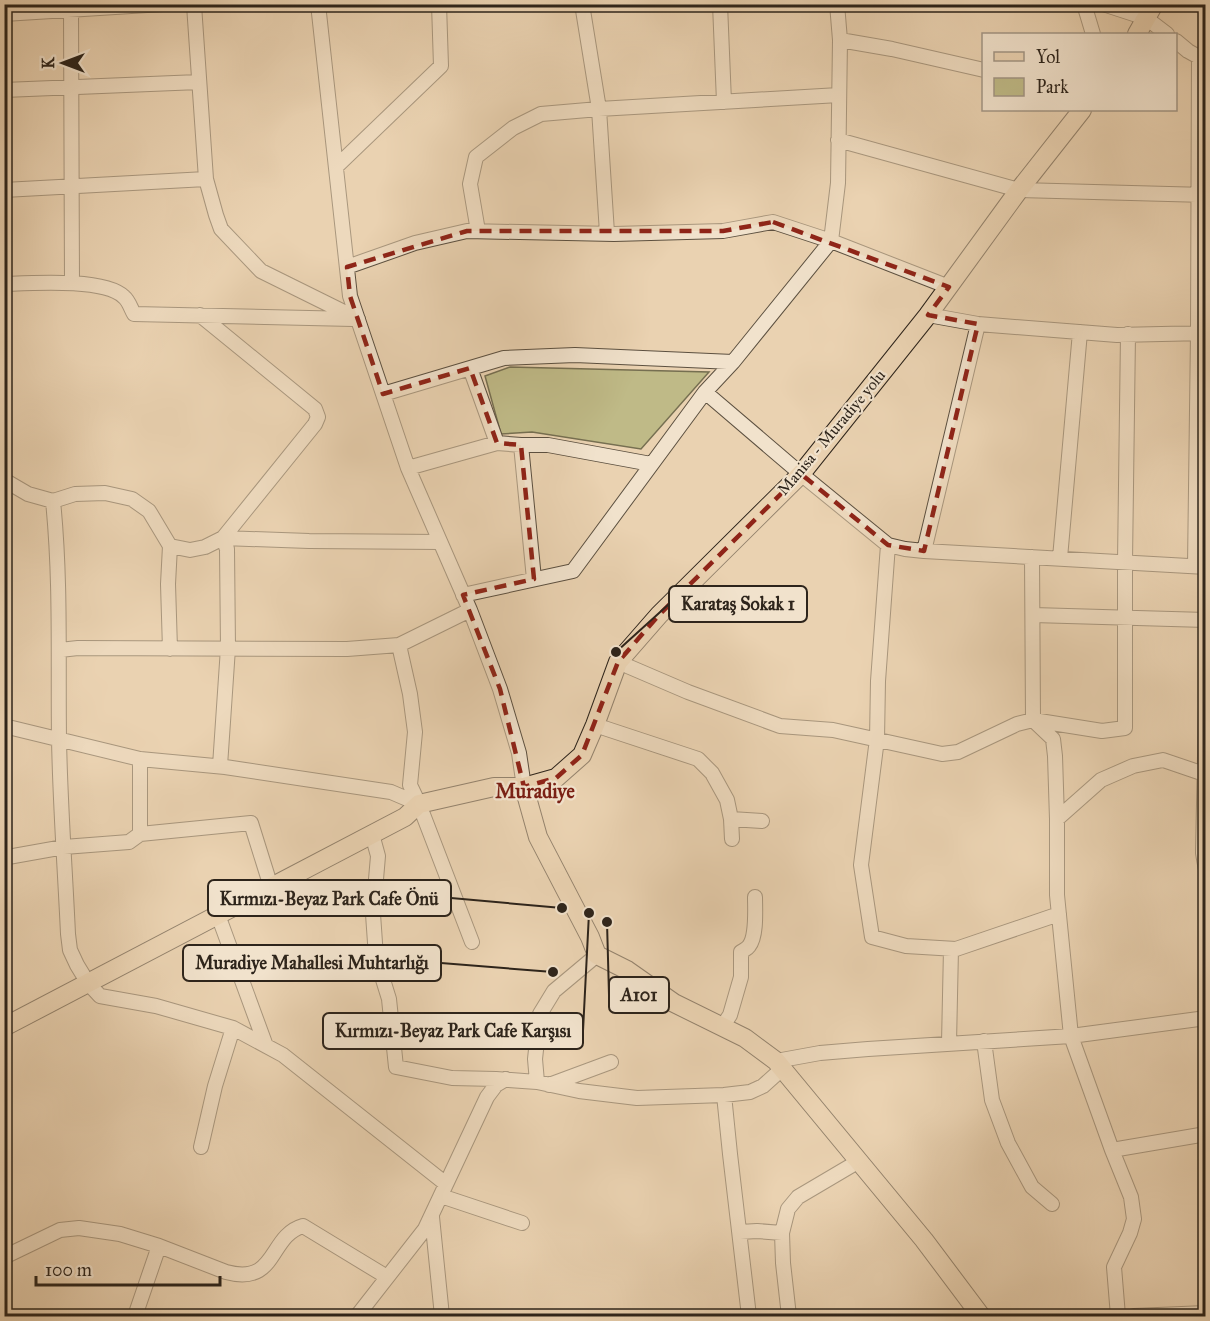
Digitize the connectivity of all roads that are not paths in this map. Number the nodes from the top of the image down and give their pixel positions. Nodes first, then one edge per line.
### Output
1 (163, 4) edge
2 (194, 4) edge
3 (318, 4) edge
4 (439, 4) edge
5 (582, 4) edge
6 (720, 4) edge
7 (837, 4) edge
8 (1084, 4) edge
9 (1103, 4) edge
10 (71, 10) junction
11 (1150, 11) edge
12 (4, 14) edge
13 (1093, 33) edge
14 (1138, 33) edge
15 (1166, 33) edge
16 (840, 40) junction
17 (1177, 42) edge
18 (1202, 59) edge
19 (982, 70) edge
20 (199, 81) junction
21 (72, 87) junction
22 (4, 90) edge
23 (839, 95) junction
24 (724, 102) junction
25 (599, 109) junction
26 (1081, 111) edge
27 (838, 140) junction
28 (337, 166) junction
29 (206, 179) junction
30 (72, 187) junction
31 (4, 190) edge
32 (1019, 190) junction
33 (1202, 195) edge
34 (478, 231) junction
35 (607, 233) junction
36 (831, 241) junction
37 (347, 267) junction
38 (72, 283) junction
39 (4, 284) edge
40 (949, 287) junction
41 (200, 315) junction
42 (928, 315) junction
43 (358, 319) junction
44 (978, 324) junction
45 (1080, 332) junction
46 (1202, 333) edge
47 (1128, 334) junction
48 (733, 362) junction
49 (470, 368) junction
50 (705, 392) junction
51 (383, 394) junction
52 (497, 443) junction
53 (521, 445) junction
54 (651, 464) junction
55 (408, 468) junction
56 (801, 474) junction
57 (4, 480) edge
58 (53, 501) junction
59 (223, 538) junction
60 (440, 542) junction
61 (888, 545) junction
62 (170, 546) junction
63 (924, 551) junction
64 (1032, 556) junction
65 (1060, 558) junction
66 (1125, 562) junction
67 (1200, 567) edge
68 (534, 579) junction
69 (463, 595) junction
70 (470, 610) junction
71 (1033, 615) junction
72 (1126, 618) junction
73 (1206, 620) edge
74 (399, 645) junction
75 (228, 648) junction
76 (170, 649) junction
77 (60, 650) junction
78 (618, 662) junction
79 (1206, 708) edge
80 (1034, 720) junction
81 (596, 725) junction
82 (4, 726) edge
83 (59, 739) junction
84 (877, 739) junction
85 (140, 759) junction
86 (220, 766) junction
87 (1204, 774) edge
88 (524, 787) junction
89 (419, 804) junction
90 (731, 819) junction
91 (1057, 819) junction
92 (762, 821) dead end
93 (1205, 823) edge
94 (140, 834) junction
95 (372, 834) junction
96 (732, 839) dead end
97 (64, 847) junction
98 (8, 857) dead end
99 (1206, 870) edge
100 (271, 887) junction
101 (755, 897) dead end
102 (1059, 914) junction
103 (218, 915) junction
104 (472, 942) dead end
105 (951, 949) junction
106 (597, 955) junction
107 (88, 983) junction
108 (1206, 1018) edge
109 (4, 1027) edge
110 (722, 1027) junction
111 (233, 1028) junction
112 (1071, 1036) junction
113 (984, 1041) junction
114 (949, 1043) junction
115 (266, 1046) junction
116 (611, 1062) dead end
117 (779, 1064) junction
118 (506, 1080) junction
119 (543, 1083) junction
120 (724, 1095) junction
121 (1206, 1134) edge
122 (201, 1147) dead end
123 (1112, 1150) junction
124 (859, 1161) junction
125 (444, 1190) junction
126 (1052, 1204) dead end
127 (432, 1215) junction
128 (522, 1223) dead end
129 (740, 1232) junction
130 (782, 1233) junction
131 (159, 1246) junction
132 (4, 1257) edge
133 (387, 1277) junction
134 (1206, 1313) edge
135 (135, 1317) edge
136 (357, 1317) edge
137 (442, 1317) edge
138 (749, 1317) edge
139 (789, 1317) edge
140 (981, 1317) edge
141 (1118, 1317) edge
142 (1134, 1317) edge

1 - 10 street
2 - 20 street
3 - 28 street
4 - 28 street
5 - 25 street
6 - 24 street
7 - 16 street
8 - 13 street
9 - 11 street
10 - 12 street
10 - 21 street
11 - 14 main road
11 - 15 street
16 - 19 street
16 - 23 street
17 - 18 street
18 - 33 street
20 - 21 street
20 - 29 street
21 - 22 street
21 - 30 street
23 - 24 street
23 - 27 street
24 - 25 street
25 - 34 street
25 - 35 street
26 - 32 main road, Manisa - Muradiye yolu
27 - 32 street
27 - 36 street
28 - 37 street
29 - 30 street
29 - 43 street
30 - 31 street
30 - 38 street
32 - 33 street
32 - 40 main road, Manisa - Muradiye yolu
33 - 46 street
34 - 35 street
34 - 37 street
35 - 36 street
36 - 40 street
36 - 48 street
37 - 43 street
38 - 39 street
38 - 41 street
40 - 42 main road, Manisa - Muradiye yolu
41 - 43 street
41 - 59 street
42 - 44 street
42 - 56 main road, Manisa - Muradiye yolu
43 - 51 street
44 - 45 street
44 - 63 street
45 - 47 street
45 - 65 street
46 - 47 street
46 - 67 street
47 - 66 street
48 - 49 street
48 - 50 street
49 - 51 street
49 - 52 street
50 - 54 street
50 - 56 street
51 - 55 street
52 - 53 street
52 - 55 street
53 - 54 street
53 - 68 street
54 - 68 street
55 - 60 street
56 - 61 street
56 - 78 main road, Manisa - Muradiye yolu
57 - 58 street
58 - 62 street
58 - 77 street
59 - 60 street
59 - 62 street
59 - 75 street
60 - 69 street
61 - 63 street
61 - 84 street
62 - 76 street
63 - 64 street
64 - 65 street
64 - 71 street
65 - 66 street
66 - 67 street
66 - 72 street
68 - 69 street
69 - 70 street
70 - 74 street
70 - 88 street
71 - 72 street
71 - 80 street
72 - 73 street
72 - 80 street
74 - 75 street
74 - 89 street
75 - 76 street
75 - 86 street
76 - 77 street
77 - 83 street
78 - 81 main road, Manisa - Muradiye yolu
78 - 84 street
79 - 87 street
80 - 84 street
80 - 91 street
81 - 88 main road, Manisa - Muradiye yolu
81 - 90 street
82 - 83 street
83 - 85 street
83 - 97 street
84 - 105 street
85 - 86 street
85 - 94 street
86 - 89 street
87 - 91 street
87 - 93 street
88 - 89 main road, Manisa - Muradiye yolu
88 - 106 main road
89 - 95 main road
89 - 104 street
90 - 92 street
90 - 96 street
91 - 102 street
93 - 99 street
94 - 97 street
94 - 100 street
95 - 100 main road
95 - 118 street
97 - 98 street
97 - 107 street
100 - 103 main road
101 - 110 street
102 - 105 street
102 - 112 street
103 - 107 main road
103 - 115 street
105 - 114 street
106 - 110 main road
106 - 119 street
107 - 109 main road
107 - 111 street
108 - 112 street
110 - 117 main road
111 - 115 street
111 - 122 street
112 - 113 street
112 - 123 street
113 - 114 street
113 - 126 street
114 - 117 street
115 - 125 street
116 - 119 street
117 - 120 street
117 - 124 main road
118 - 119 street
118 - 125 street
119 - 120 street
120 - 129 street
121 - 123 street
123 - 141 street
124 - 130 street
124 - 140 main road
125 - 127 street
125 - 128 street
127 - 133 street
127 - 137 street
129 - 130 street
129 - 138 street
130 - 139 street
131 - 132 street
131 - 133 street
131 - 135 street
133 - 136 street
134 - 142 street

